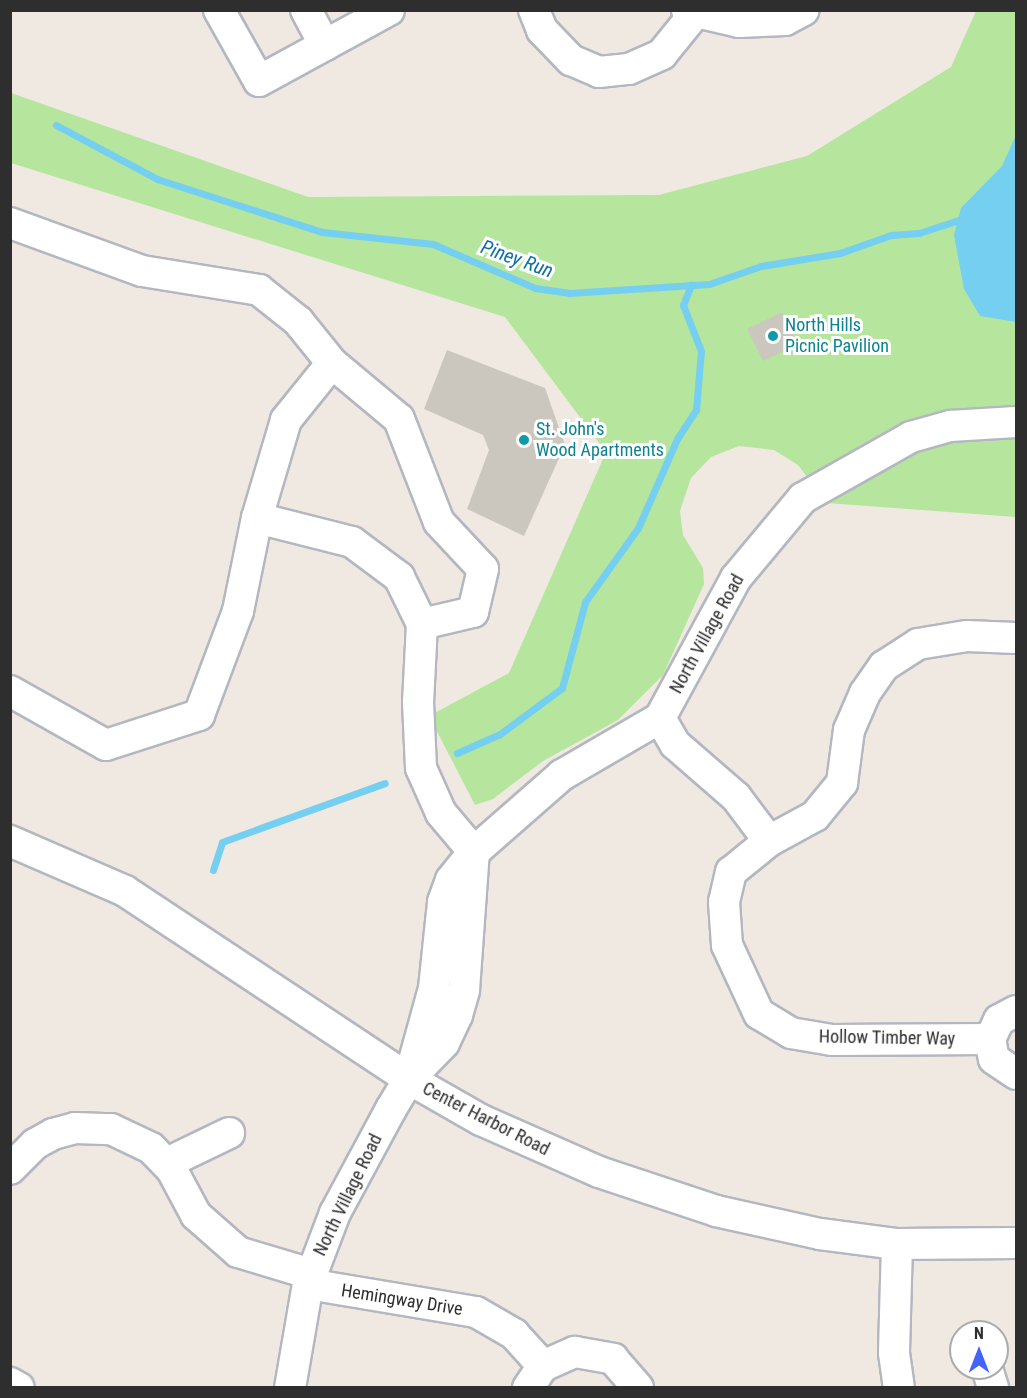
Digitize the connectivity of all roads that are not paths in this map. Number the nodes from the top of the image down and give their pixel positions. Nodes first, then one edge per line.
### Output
1 (219, 10) edge
2 (306, 10) edge
3 (389, 10) edge
4 (534, 10) edge
5 (804, 10) edge
6 (691, 11) edge
7 (325, 45) junction
8 (10, 223) edge
9 (332, 363) junction
10 (1017, 422) edge
11 (258, 518) junction
12 (422, 624) junction
13 (1017, 638) edge
14 (10, 691) edge
15 (660, 718) junction
16 (10, 841) edge
17 (769, 841) junction
18 (474, 852) junction
19 (1017, 1011) edge
20 (990, 1039) junction
21 (1017, 1074) edge
22 (409, 1079) junction
23 (229, 1133) dead end
24 (167, 1163) junction
25 (10, 1169) edge
26 (1017, 1243) edge
27 (897, 1244) junction
28 (310, 1279) junction
29 (536, 1377) edge
30 (10, 1383) edge
31 (20, 1388) edge
32 (290, 1388) edge
33 (638, 1388) edge
34 (899, 1388) edge

1 - 7 street
2 - 7 street
3 - 7 street
4 - 6 street
5 - 6 street
8 - 9 street
9 - 11 street
9 - 12 street
10 - 15 street, North Village Road
11 - 12 street
11 - 14 street
12 - 18 street
13 - 17 street, Hollow Timber Way
15 - 17 street
15 - 18 street, North Village Road
16 - 22 street, Center Harbor Road
17 - 20 street, Hollow Timber Way
18 - 22 street, North Village Road
19 - 20 street
20 - 21 street
22 - 27 street, Center Harbor Road
22 - 28 street, North Village Road
23 - 24 street
24 - 25 street
24 - 28 street, Hemingway Drive
26 - 27 street, Center Harbor Road
27 - 34 street
28 - 29 street, Hemingway Drive
28 - 32 street, North Village Road
29 - 33 street, Hemingway Drive
30 - 31 street

